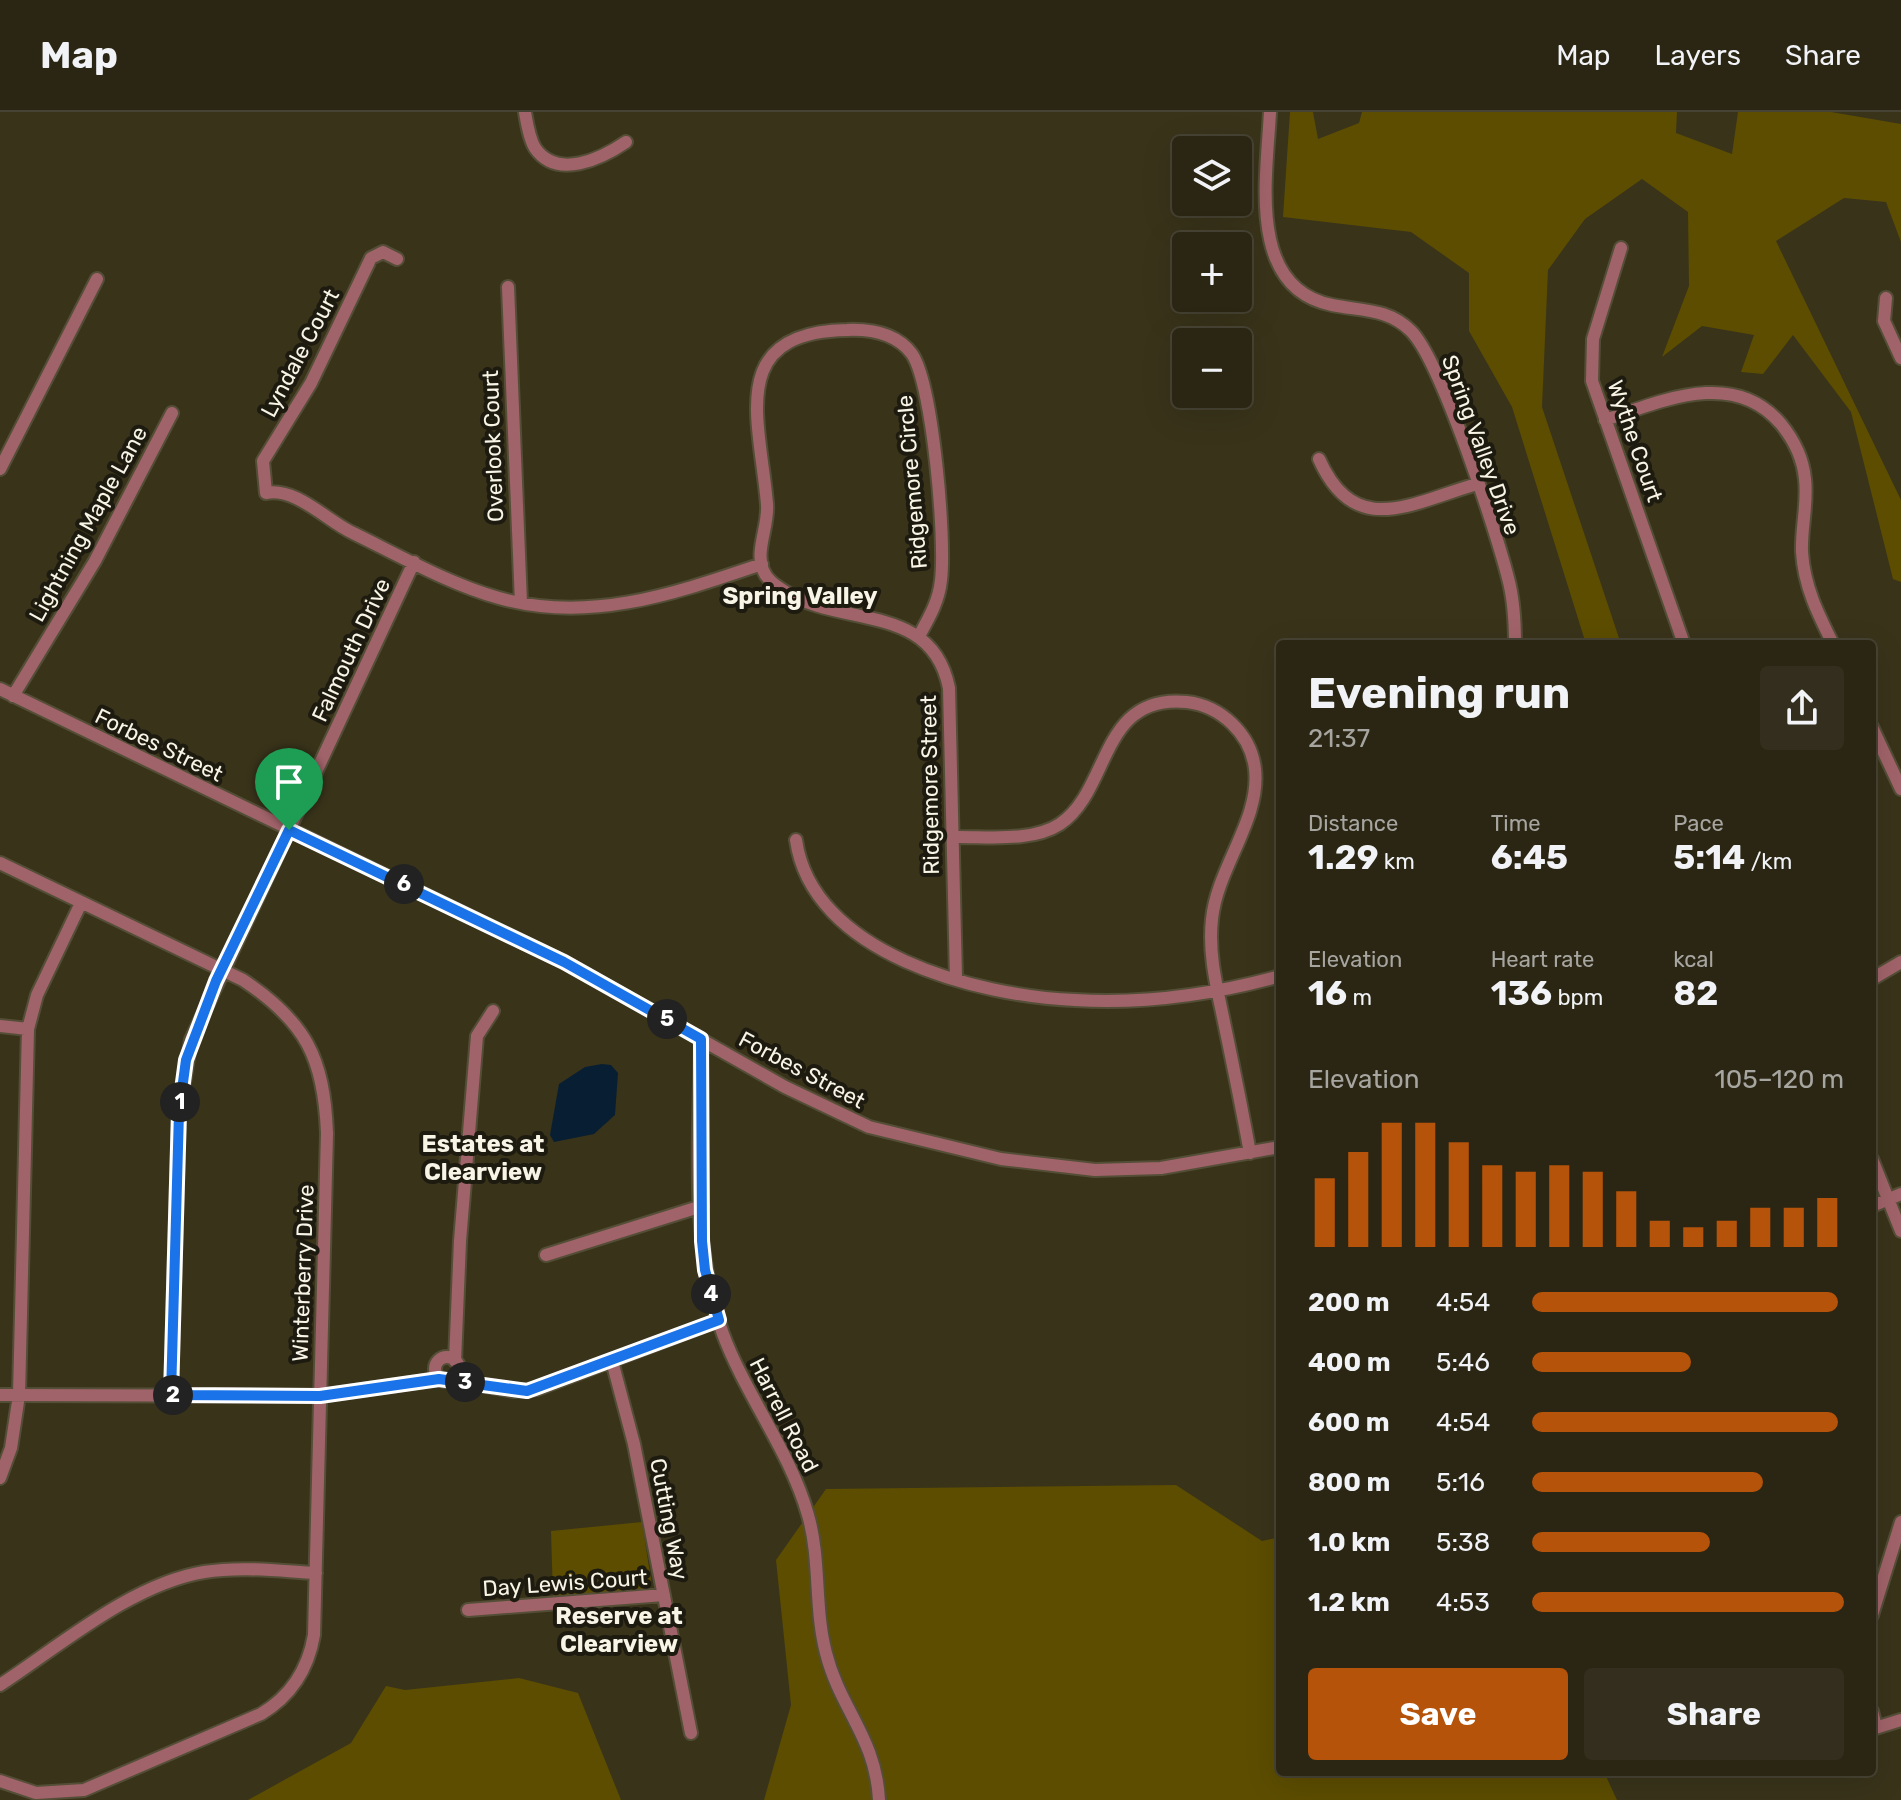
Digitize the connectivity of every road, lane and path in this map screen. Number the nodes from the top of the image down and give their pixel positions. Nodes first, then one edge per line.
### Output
1 (525, 112) edge
2 (1270, 112) edge
3 (626, 142) dead end
4 (1621, 248) dead end
5 (397, 259) dead end
6 (97, 279) dead end
7 (508, 287) dead end
8 (1886, 298) dead end
9 (1901, 358) edge
10 (172, 413) dead end
11 (1605, 420) junction
12 (1319, 459) dead end
13 (0, 469) edge
14 (1477, 484) junction
15 (414, 562) junction
16 (762, 564) junction
17 (521, 603) junction
18 (919, 636) junction
19 (1515, 640) edge
20 (1683, 640) edge
21 (1831, 640) edge
22 (0, 689) edge
23 (13, 696) junction
24 (1876, 736) edge
25 (1901, 789) edge
26 (289, 830) junction
27 (952, 837) junction
28 (796, 840) dead end
29 (0, 863) edge
30 (81, 903) junction
31 (1901, 962) edge
32 (221, 970) junction
33 (1276, 977) edge
34 (1876, 977) edge
35 (956, 978) junction
36 (1218, 990) junction
37 (493, 1011) dead end
38 (0, 1026) edge
39 (28, 1029) junction
40 (701, 1039) junction
41 (1276, 1148) edge
42 (1250, 1153) junction
43 (1876, 1169) edge
44 (1901, 1194) edge
45 (1888, 1199) junction
46 (1876, 1204) edge
47 (702, 1206) junction
48 (1901, 1231) edge
49 (546, 1255) dead end
50 (719, 1320) junction
51 (612, 1361) junction
52 (448, 1369) junction
53 (0, 1395) edge
54 (19, 1395) junction
55 (171, 1395) junction
56 (320, 1396) junction
57 (0, 1478) edge
58 (1901, 1522) edge
59 (316, 1573) junction
60 (664, 1595) junction
61 (1876, 1602) edge
62 (468, 1610) dead end
63 (0, 1685) edge
64 (1901, 1720) edge
65 (1876, 1727) edge
66 (691, 1733) dead end
67 (0, 1781) edge
68 (879, 1800) edge

1 - 3 street
2 - 14 street, Spring Valley Drive
4 - 11 street, Wythe Court
5 - 15 street, Lyndale Court
6 - 13 street
7 - 17 street, Overlook Court
8 - 9 street
10 - 23 street, Lightning Maple Lane
11 - 20 street, Wythe Court
11 - 21 street
12 - 14 street
14 - 19 street, Spring Valley Drive
15 - 17 street
15 - 26 street, Falmouth Drive
16 - 17 street
16 - 18 street
16 - 18 street, Ridgemore Circle
18 - 27 street, Ridgemore Street
22 - 23 street, Forbes Street
23 - 26 street, Forbes Street
24 - 25 street
26 - 32 street, Falmouth Drive
26 - 40 street, Forbes Street
27 - 35 street, Ridgemore Street
27 - 36 street
28 - 35 street
29 - 30 street, Winterberry Drive
30 - 32 street, Winterberry Drive
30 - 39 street
31 - 34 street
32 - 55 street, Falmouth Drive
32 - 56 street, Winterberry Drive
33 - 36 street
35 - 36 street
36 - 42 street
37 - 52 street
38 - 39 street
39 - 54 street
40 - 42 street, Forbes Street
40 - 47 street, Harrell Road
41 - 42 street, Forbes Street
43 - 45 street
44 - 45 street
45 - 46 street
45 - 48 street
47 - 49 street
47 - 50 street, Harrell Road
50 - 51 street
50 - 68 street, Harrell Road
51 - 52 street
51 - 60 street, Cutting Way
52 - 56 street
53 - 54 street
54 - 55 street
54 - 57 street
55 - 56 street
56 - 59 street, Winterberry Drive
58 - 61 street
59 - 63 street
59 - 67 street, Winterberry Drive
60 - 62 street, Day Lewis Court
60 - 66 street, Cutting Way
64 - 65 street

